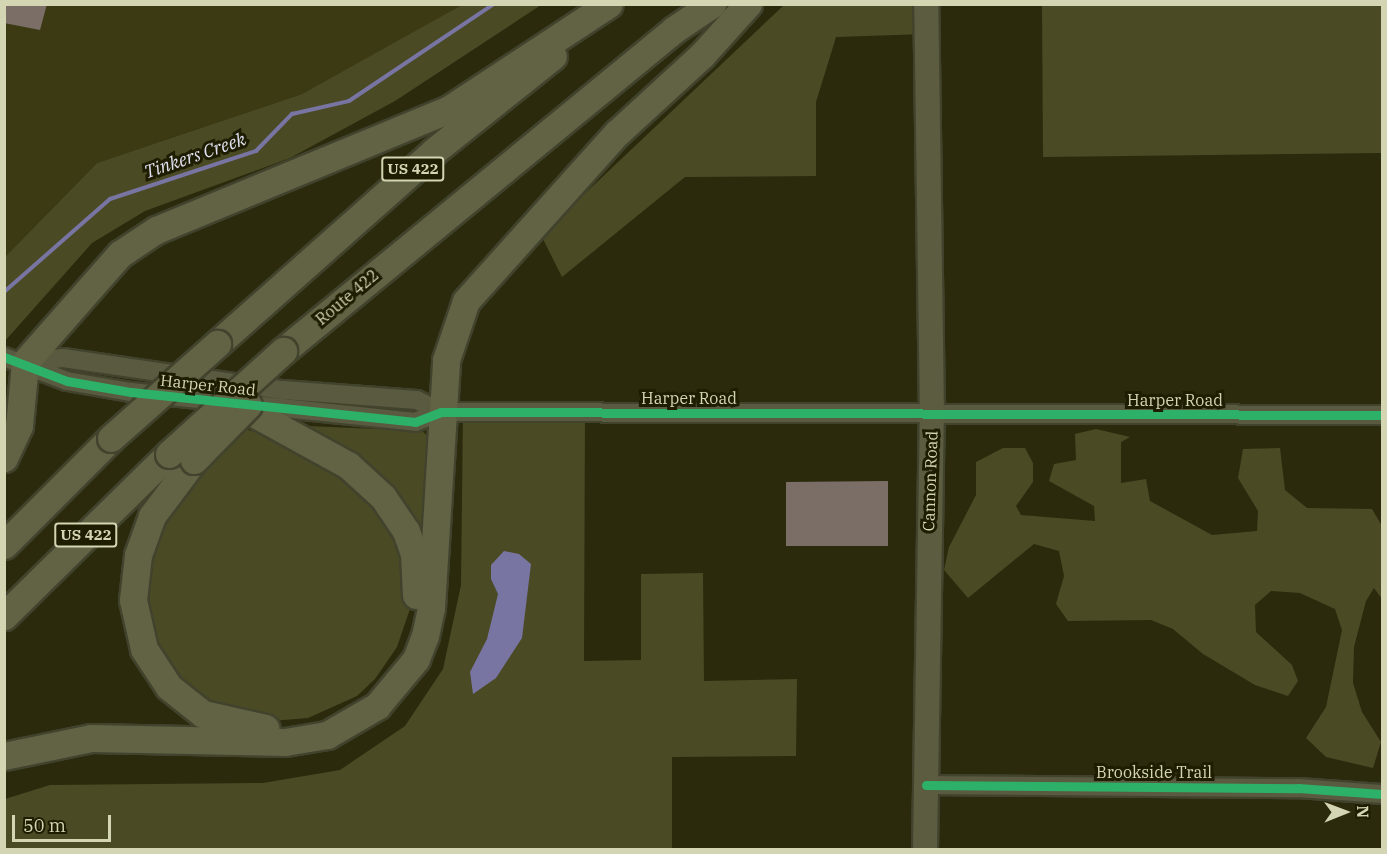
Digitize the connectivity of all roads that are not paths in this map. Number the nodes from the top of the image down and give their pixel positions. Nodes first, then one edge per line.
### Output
1 (609, 4) edge
2 (617, 4) edge
3 (712, 4) edge
4 (748, 4) edge
5 (926, 4) edge
6 (15, 359) edge
7 (182, 375) junction
8 (235, 403) junction
9 (441, 412) junction
10 (932, 415) junction
11 (1383, 415) edge
12 (181, 457) junction
13 (4, 458) edge
14 (4, 545) edge
15 (4, 616) edge
16 (4, 756) edge
17 (926, 785) junction
18 (1383, 794) edge
19 (925, 849) edge

1 - 6 highway
2 - 7 highway, US 422, bridge
3 - 12 highway, Route 422, bridge
4 - 9 highway
5 - 10 main road, Cannon Road
6 - 7 street, Harper Road
6 - 8 street, Harper Road
6 - 13 highway
7 - 9 street, Harper Road
7 - 14 highway, US 422, bridge
8 - 9 street, Harper Road
8 - 12 highway
9 - 10 street, Harper Road
9 - 16 highway
10 - 11 street, Harper Road
10 - 17 main road, Cannon Road
12 - 15 highway, US 422
17 - 18 street, Brookside Trail
17 - 19 main road, Cannon Road

